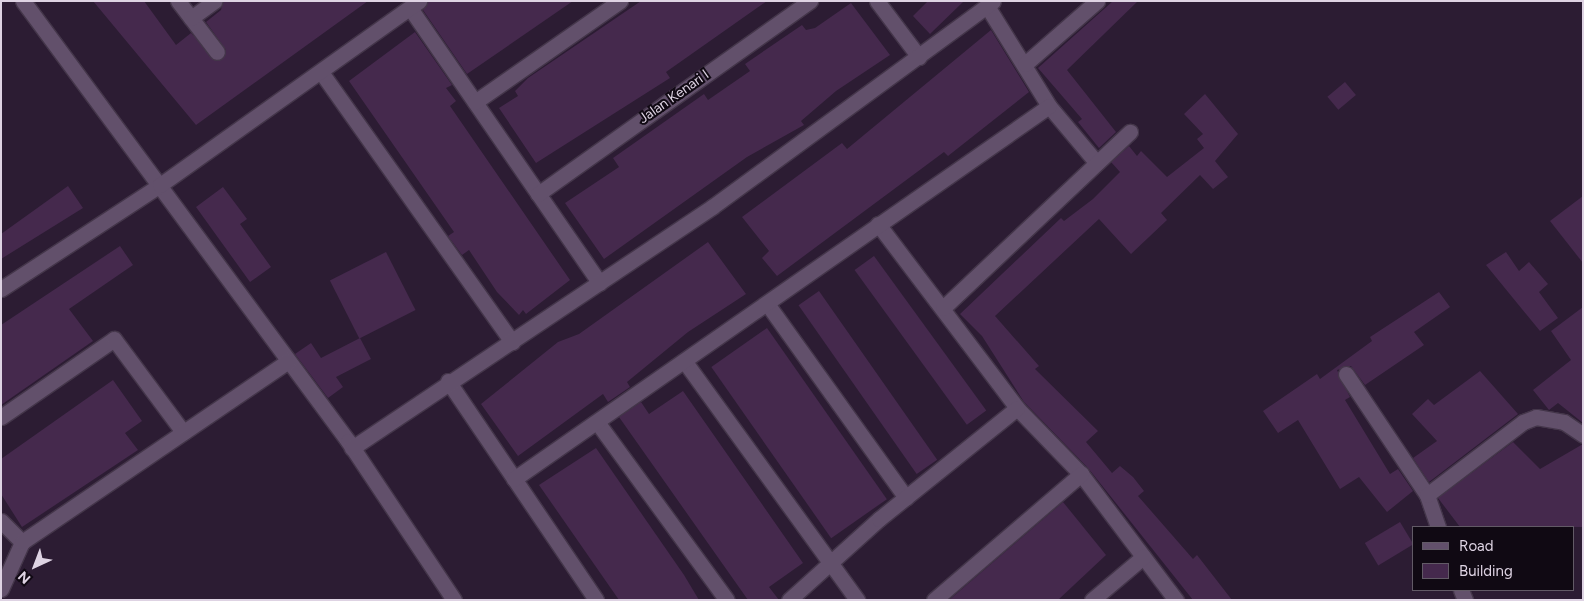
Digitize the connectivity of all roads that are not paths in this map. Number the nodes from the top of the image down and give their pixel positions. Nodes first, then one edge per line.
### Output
1 (23, 1) edge
2 (178, 1) edge
3 (214, 1) edge
4 (620, 1) edge
5 (810, 1) edge
6 (877, 1) edge
7 (1097, 1) edge
8 (990, 3) edge
9 (415, 4) edge
10 (191, 18) junction
11 (217, 52) dead end
12 (919, 57) junction
13 (1025, 64) junction
14 (321, 72) junction
15 (475, 102) junction
16 (1049, 106) junction
17 (1130, 132) dead end
18 (1096, 162) junction
19 (160, 185) junction
20 (538, 194) junction
21 (878, 224) junction
22 (600, 283) junction
23 (1, 289) edge
24 (768, 304) junction
25 (943, 308) junction
26 (512, 342) junction
27 (288, 361) junction
28 (686, 362) junction
29 (1346, 374) dead end
30 (448, 381) junction
31 (1017, 408) junction
32 (1, 417) edge
33 (597, 422) junction
34 (183, 432) junction
35 (1583, 435) edge
36 (352, 448) junction
37 (1081, 474) junction
38 (514, 479) junction
39 (1427, 495) junction
40 (906, 498) junction
41 (1, 521) edge
42 (1438, 526) edge
43 (22, 542) junction
44 (1143, 557) junction
45 (832, 566) junction
46 (1, 590) edge
47 (454, 600) edge
48 (596, 600) edge
49 (727, 600) edge
50 (789, 600) edge
51 (857, 600) edge
52 (934, 600) edge
53 (1092, 600) edge
54 (1176, 600) edge

1 - 19 street
2 - 10 street
3 - 10 street
4 - 15 street
5 - 20 street, Jalan Kenari I
6 - 12 street
7 - 13 street
8 - 12 street
8 - 13 street
9 - 14 street
9 - 15 street
10 - 11 street
12 - 22 street
13 - 16 street
14 - 19 street
14 - 26 street
15 - 20 street
16 - 18 street
16 - 21 street
17 - 18 street
18 - 25 street
19 - 23 street
19 - 27 street
20 - 22 street
21 - 24 street
21 - 25 street
22 - 26 street
24 - 28 street
24 - 40 street
25 - 31 street
26 - 30 street
27 - 34 street
27 - 36 street
28 - 33 street
28 - 45 street
29 - 39 street
30 - 36 street
30 - 38 street
31 - 37 street
31 - 40 street
32 - 34 street
33 - 38 street
33 - 49 street
34 - 43 street
35 - 39 street
36 - 47 street
37 - 44 street
37 - 52 street
38 - 48 street
39 - 42 street
40 - 45 street
41 - 43 street
43 - 46 street
44 - 53 street
44 - 54 street
45 - 50 street
45 - 51 street

